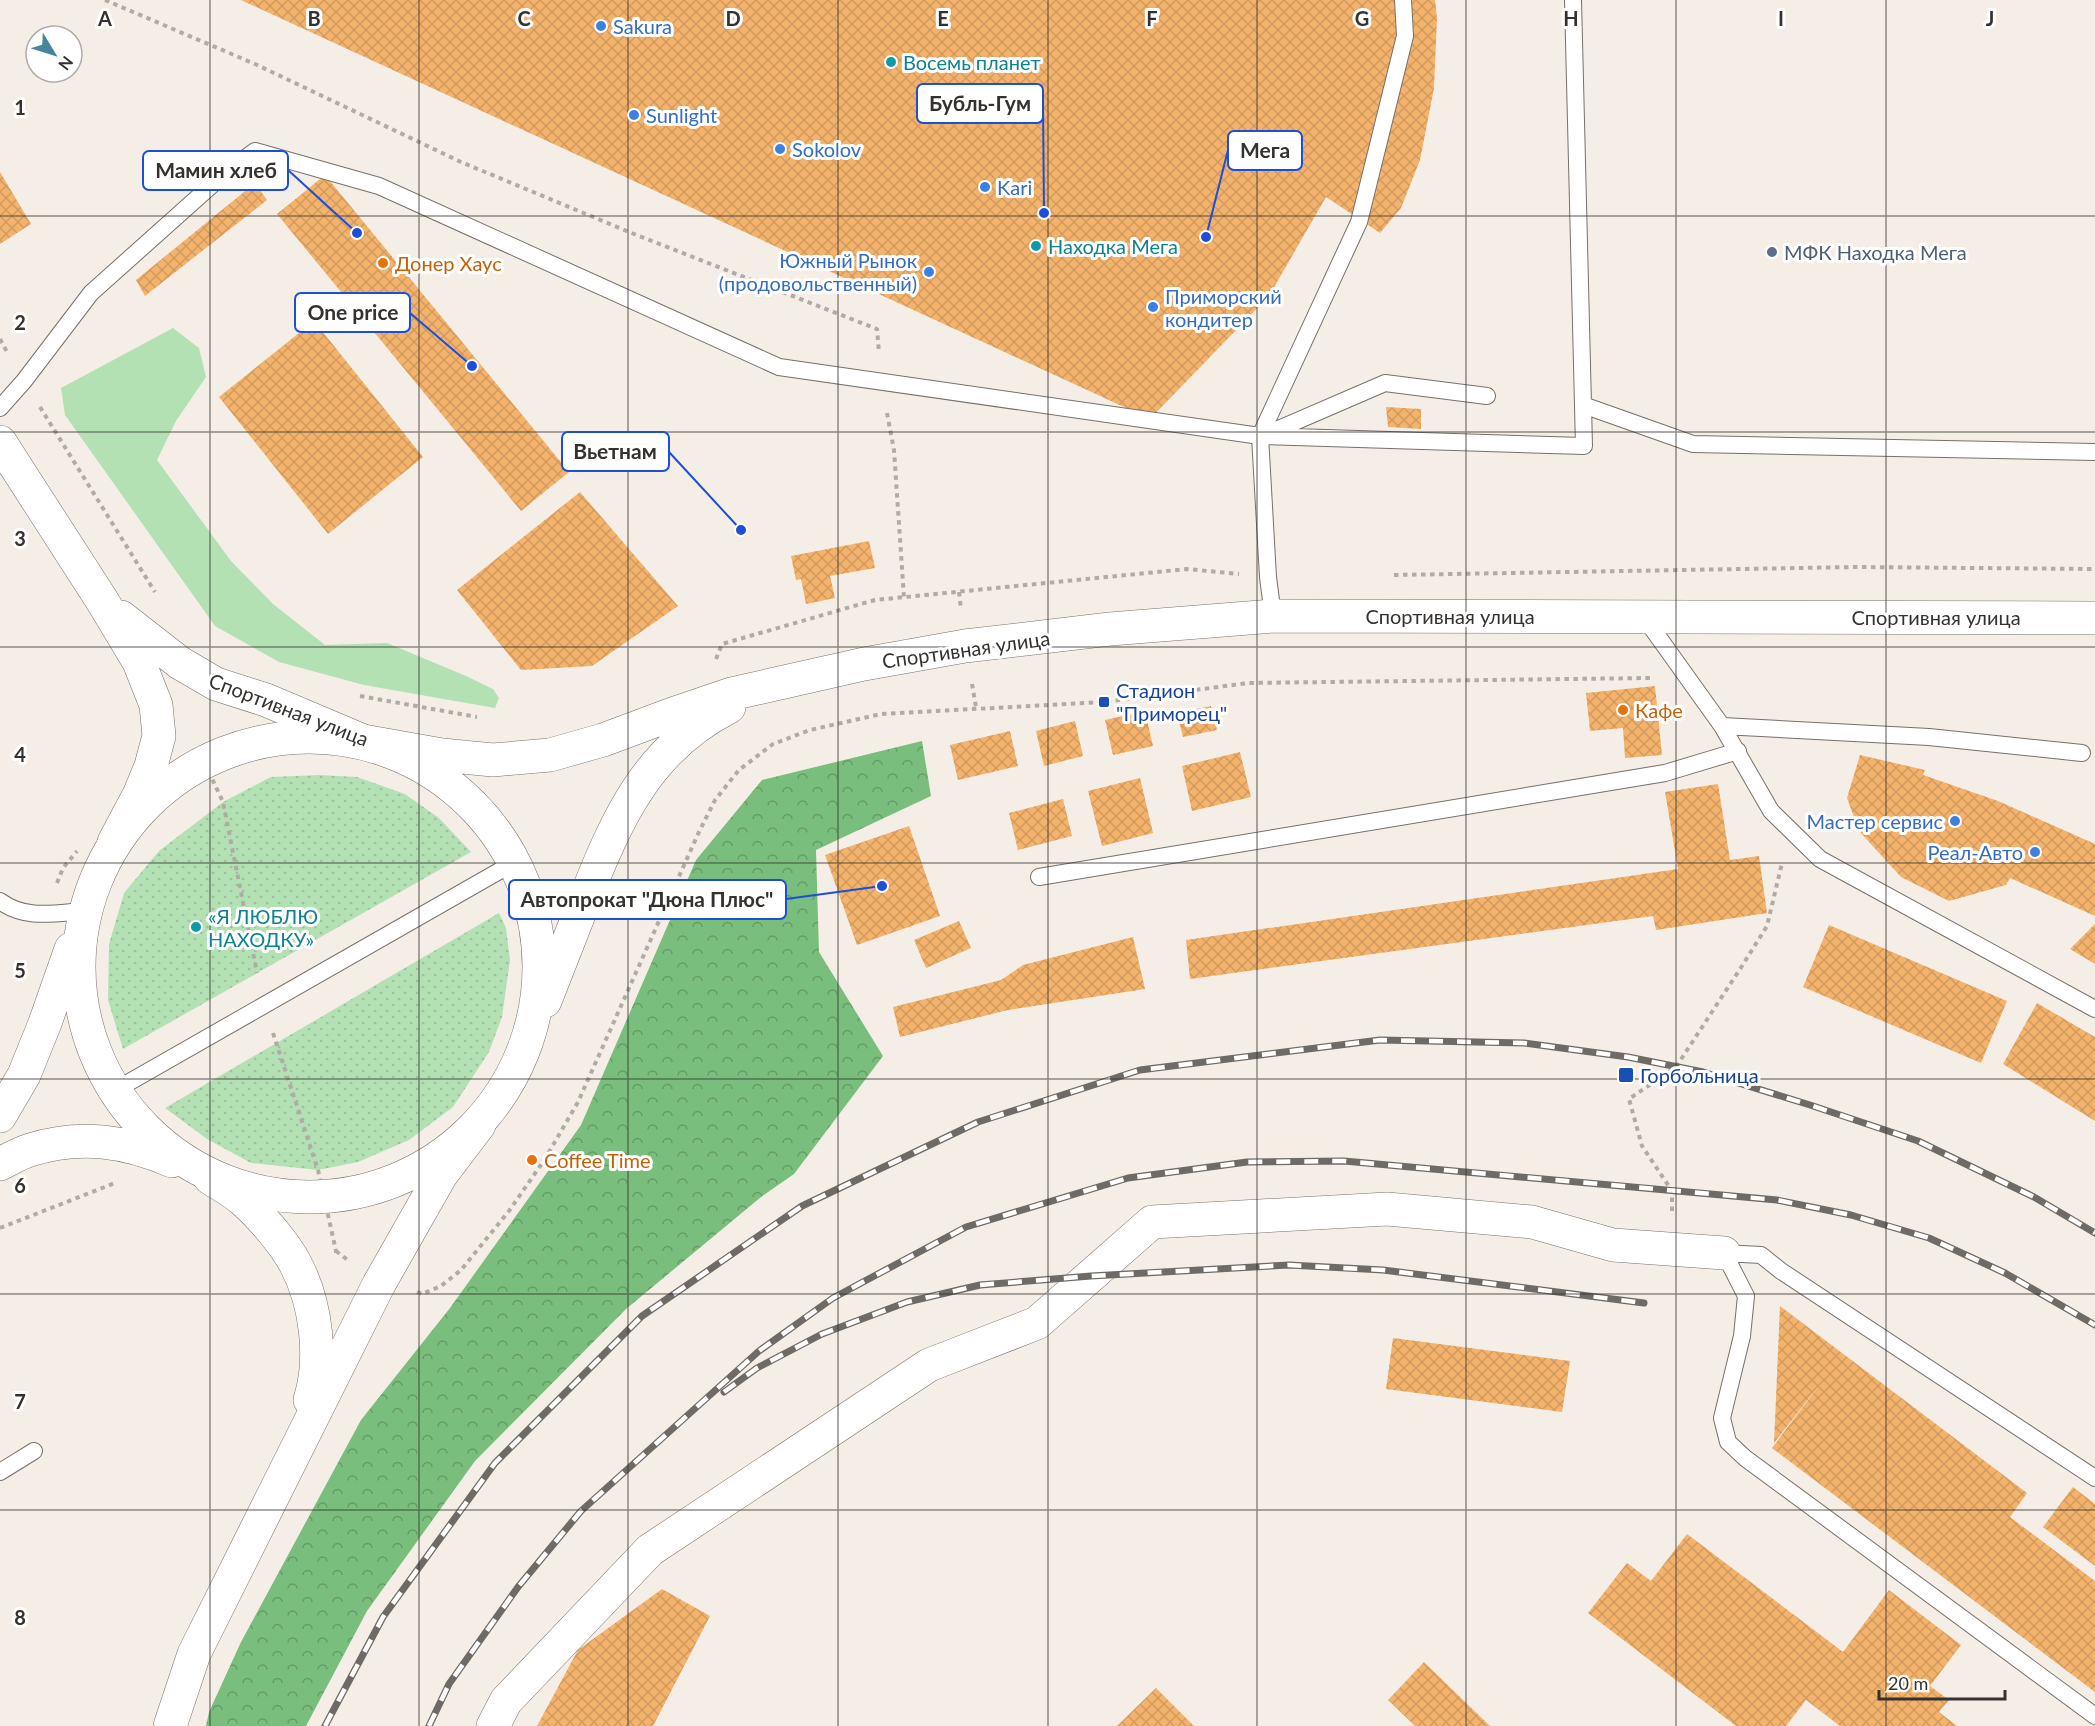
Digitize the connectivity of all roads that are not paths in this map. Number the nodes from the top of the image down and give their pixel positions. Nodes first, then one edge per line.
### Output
1 (1402, 0) edge
2 (1573, 0) edge
3 (1487, 396) dead end
4 (1583, 405) junction
5 (0, 408) edge
6 (1260, 436) junction
7 (0, 442) edge
8 (2095, 452) edge
9 (103, 602) junction
10 (1273, 616) junction
11 (1644, 617) junction
12 (2095, 618) edge
13 (809, 677) junction
14 (1722, 726) junction
15 (363, 741) junction
16 (1738, 751) junction
17 (2082, 753) dead end
18 (114, 842) junction
19 (515, 862) junction
20 (1039, 877) dead end
21 (0, 901) edge
22 (84, 911) junction
23 (2095, 1010) edge
24 (523, 1058) junction
25 (119, 1088) junction
26 (0, 1116) edge
27 (479, 1125) junction
28 (0, 1164) edge
29 (210, 1178) junction
30 (1724, 1253) junction
31 (34, 1451) dead end
32 (291, 1456) junction
33 (0, 1472) edge
34 (2095, 1478) edge
35 (2095, 1716) edge
36 (170, 1726) edge
37 (493, 1726) edge

1 - 6 lane
2 - 4 lane
3 - 6 lane
4 - 6 lane
4 - 8 lane
5 - 6 lane
6 - 10 lane
7 - 9 main road, Спортивная улица
9 - 15 main road, Спортивная улица
9 - 18 main road, Спортивная улица
10 - 11 main road, Спортивная улица
10 - 13 main road, Спортивная улица
11 - 12 main road, Спортивная улица
11 - 14 lane
13 - 15 main road, Спортивная улица
13 - 24 main road, Спортивная улица
14 - 16 lane
14 - 17 lane
15 - 18 main road
15 - 19 main road
16 - 20 lane
16 - 23 lane
18 - 22 main road
19 - 24 main road
19 - 25 lane
21 - 22 lane
22 - 25 main road
22 - 26 main road
24 - 27 main road
25 - 29 main road
27 - 29 main road
27 - 32 main road
28 - 29 main road
29 - 32 main road
30 - 34 lane
30 - 35 lane
30 - 37 main road
31 - 33 lane
32 - 36 main road

